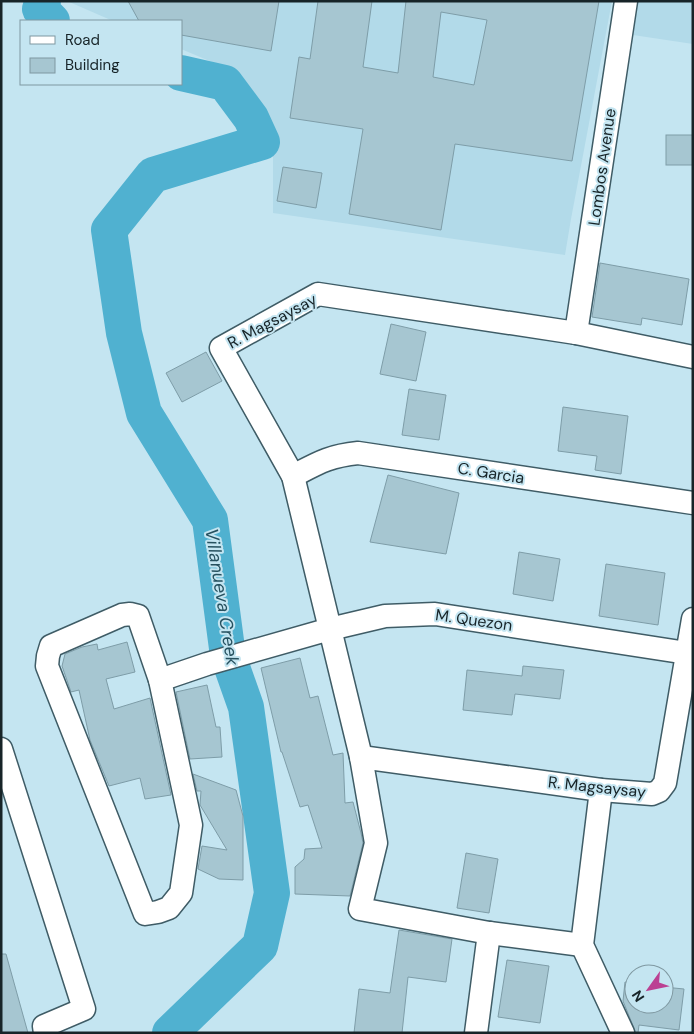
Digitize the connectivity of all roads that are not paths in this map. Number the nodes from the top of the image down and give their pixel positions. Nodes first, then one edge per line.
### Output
1 (626, 1) edge
2 (576, 333) junction
3 (693, 357) edge
4 (292, 476) junction
5 (693, 503) edge
6 (693, 619) edge
7 (330, 629) junction
8 (687, 653) junction
9 (160, 680) junction
10 (1, 749) edge
11 (361, 757) junction
12 (601, 790) junction
13 (489, 933) junction
14 (582, 945) junction
15 (46, 1033) edge
16 (476, 1033) edge
17 (623, 1033) edge

1 - 2 street, Lombos Avenue
2 - 3 street, R. Magsaysay
2 - 4 street, R. Magsaysay
4 - 5 street, C. Garcia
4 - 7 street, R. Magsaysay
6 - 8 street, R. Magsaysay
7 - 8 street, M. Quezon
7 - 9 street, M. Quezon
7 - 11 street, R. Magsaysay
8 - 12 street, R. Magsaysay
9 - 9 street
10 - 15 street
11 - 12 street, R. Magsaysay
11 - 13 street, R. Magsaysay
12 - 14 street
13 - 14 street
13 - 16 street
14 - 17 street

